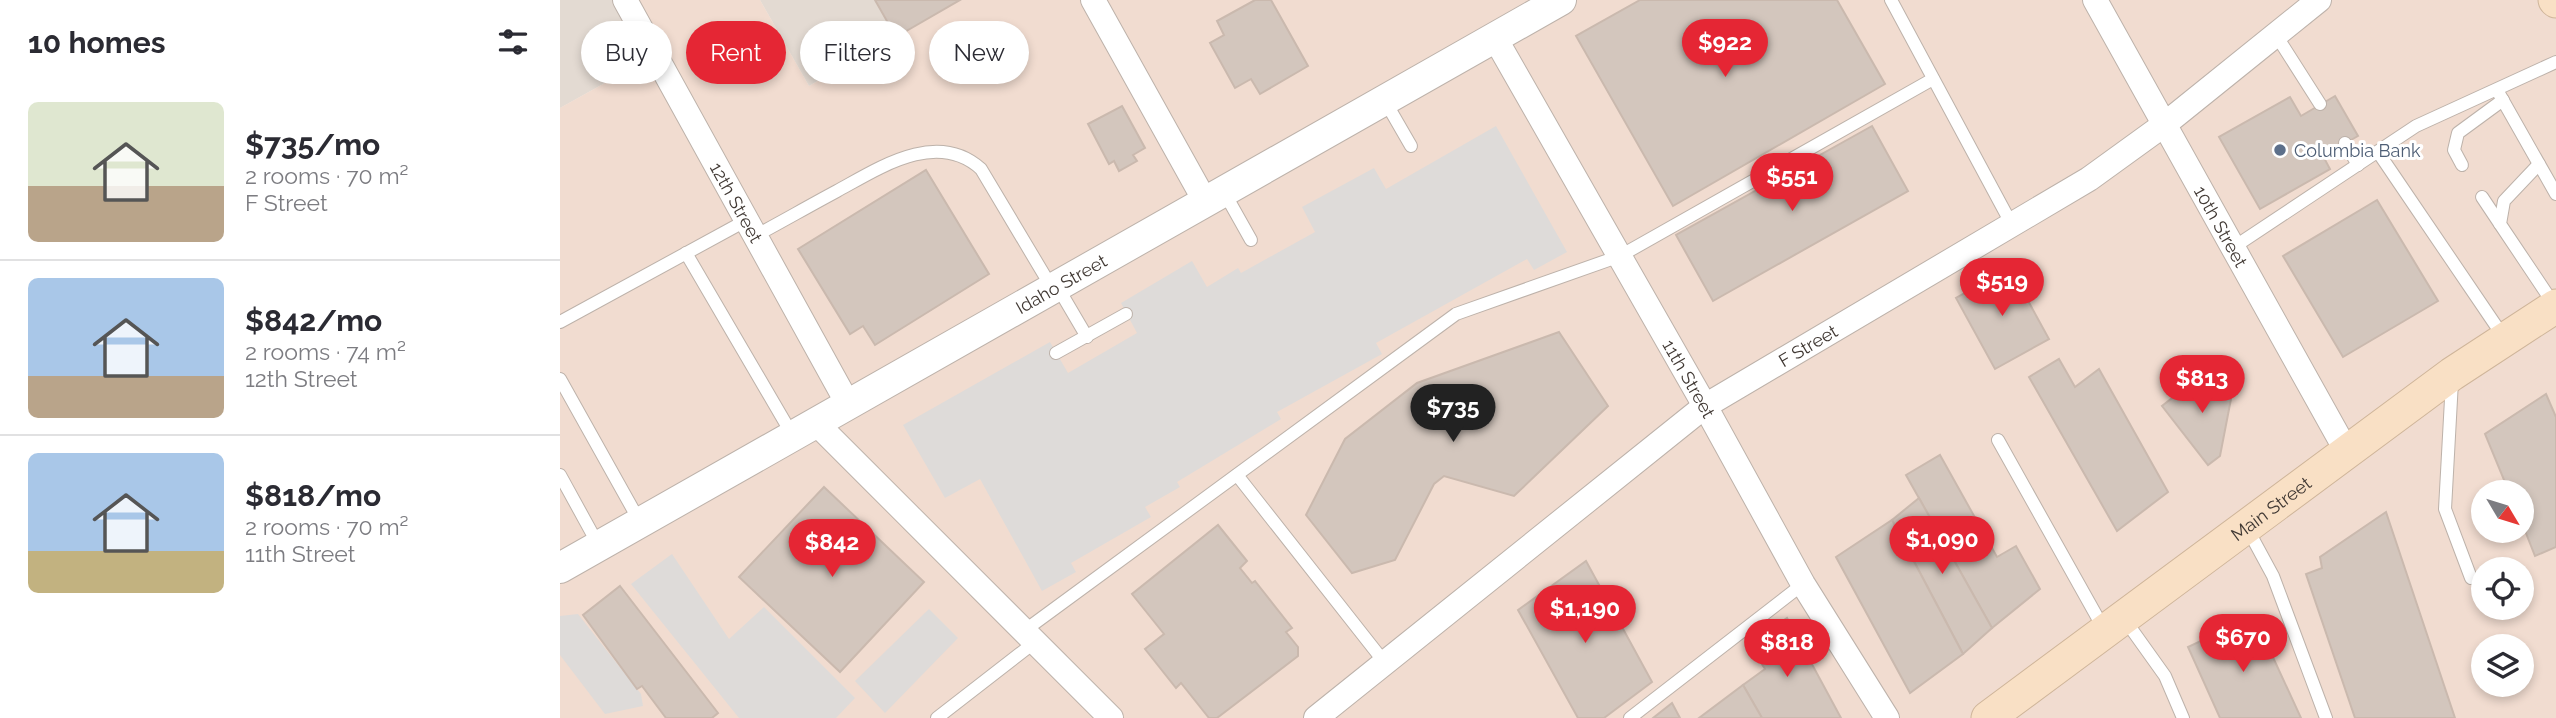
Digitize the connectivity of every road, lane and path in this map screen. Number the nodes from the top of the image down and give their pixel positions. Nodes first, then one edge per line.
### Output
1 (625, 0) edge
2 (1093, 0) edge
3 (1561, 0) edge
4 (1891, 0) edge
5 (2095, 0) edge
6 (2319, 0) edge
7 (2276, 35) junction
8 (1495, 38) junction
9 (2556, 62) edge
10 (1933, 79) junction
11 (2500, 95) junction
12 (1385, 100) junction
13 (2320, 104) dead end
14 (2165, 124) junction
15 (2345, 143) dead end
16 (1411, 146) dead end
17 (2378, 152) junction
18 (2539, 164) junction
19 (2358, 165) junction
20 (2462, 165) dead end
21 (2556, 194) edge
22 (1215, 196) junction
23 (2482, 198) dead end
24 (2500, 224) junction
25 (2012, 225) junction
26 (751, 228) junction
27 (1251, 240) dead end
28 (2234, 247) junction
29 (686, 253) junction
30 (1620, 256) junction
31 (1054, 287) junction
32 (2556, 306) edge
33 (1126, 314) dead end
34 (560, 321) edge
35 (1087, 337) junction
36 (2505, 340) junction
37 (1056, 353) dead end
38 (2452, 374) junction
39 (560, 379) edge
40 (848, 404) junction
41 (1705, 406) junction
42 (805, 430) junction
43 (1998, 440) dead end
44 (2347, 453) junction
45 (560, 475) edge
46 (1237, 475) junction
47 (640, 523) junction
48 (2246, 527) junction
49 (599, 546) junction
50 (560, 568) edge
51 (2471, 575) edge
52 (1803, 584) junction
53 (2114, 625) junction
54 (1029, 637) junction
55 (1385, 663) junction
56 (937, 718) edge
57 (1111, 718) edge
58 (1316, 718) edge
59 (1630, 718) edge
60 (1887, 718) edge
61 (1988, 718) edge
62 (2028, 718) edge
63 (2183, 718) edge
64 (2326, 718) edge

1 - 26 street, 12th Street
2 - 22 street
3 - 8 street, Idaho Street
4 - 10 lane
5 - 14 street, 10th Street
6 - 7 street, F Street
7 - 13 lane
7 - 14 street, F Street
8 - 12 street, Idaho Street
8 - 30 street, 11th Street
9 - 11 lane
10 - 25 lane
10 - 30 lane
11 - 17 lane
11 - 18 lane
11 - 20 lane
12 - 16 lane
12 - 22 street, Idaho Street
14 - 25 street, F Street
14 - 28 street, 10th Street
15 - 19 lane
17 - 19 lane
17 - 36 lane
18 - 21 lane
18 - 24 lane
19 - 28 lane
22 - 27 lane
22 - 31 street, Idaho Street
23 - 24 lane
24 - 32 lane
25 - 41 street, F Street
26 - 29 lane
26 - 31 lane
26 - 40 street, 12th Street
28 - 44 street, 10th Street
29 - 34 lane
29 - 42 lane
30 - 41 street, 11th Street
30 - 46 lane
31 - 35 lane
31 - 40 street, Idaho Street
32 - 36 main road, Main Street
33 - 35 lane
35 - 37 lane
36 - 38 main road, Main Street
38 - 44 main road, Main Street
38 - 51 lane
39 - 47 lane
40 - 42 street, Idaho Street
41 - 52 street, 11th Street
41 - 55 street, F Street
42 - 47 street, Idaho Street
42 - 54 street
43 - 53 lane
44 - 48 main road, Main Street
45 - 49 lane
46 - 54 lane
46 - 55 lane
47 - 49 street, Idaho Street
48 - 53 main road, Main Street
48 - 64 lane
49 - 50 street, Idaho Street
52 - 59 lane
52 - 60 street, 11th Street
53 - 61 main road, Main Street
53 - 62 main road
53 - 63 lane
54 - 56 lane
54 - 57 street
55 - 58 street, F Street

